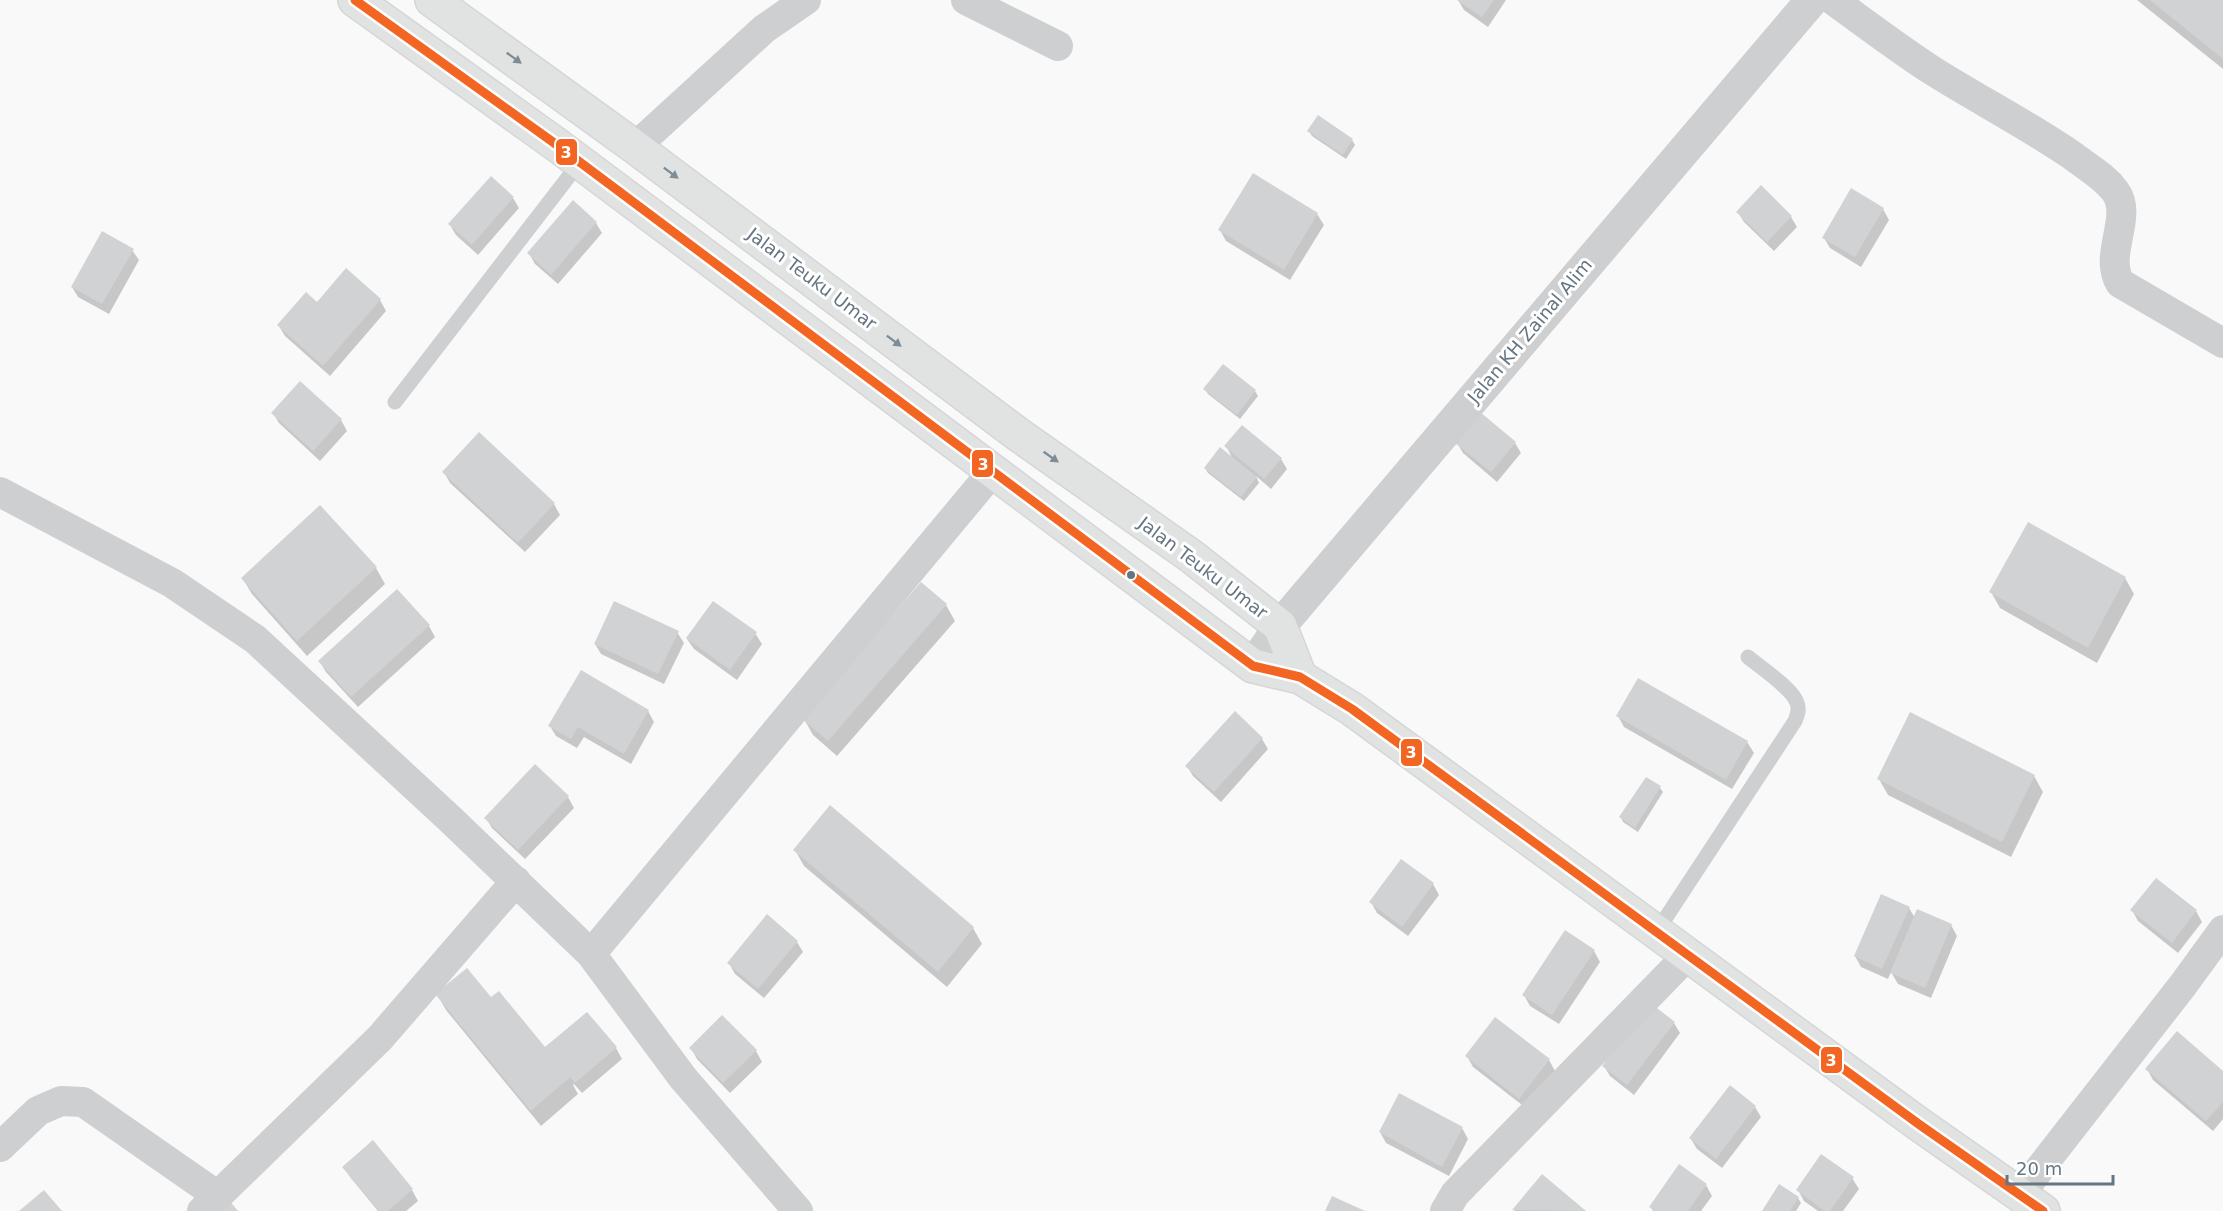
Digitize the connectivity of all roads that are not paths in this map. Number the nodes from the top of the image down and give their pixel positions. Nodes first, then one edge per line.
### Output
1 (355, 0) edge
2 (432, 0) edge
3 (806, 0) edge
4 (966, 0) edge
5 (1812, 0) edge
6 (1833, 0) edge
7 (483, 37) junction
8 (1058, 46) dead end
9 (460, 76) junction
10 (635, 147) junction
11 (580, 162) junction
12 (2223, 343) edge
13 (395, 402) dead end
14 (993, 471) junction
15 (0, 492) edge
16 (1280, 626) junction
17 (1748, 657) dead end
18 (1252, 666) junction
19 (1300, 677) junction
20 (516, 881) junction
21 (2223, 930) edge
22 (1657, 931) junction
23 (591, 954) junction
24 (1689, 954) junction
25 (0, 1147) edge
26 (2031, 1202) edge
27 (210, 1204) edge
28 (798, 1211) edge
29 (1445, 1211) edge

1 - 9 main road
2 - 7 main road, Jalan Teuku Umar
3 - 10 street
4 - 8 street
5 - 16 street, Jalan KH Zainal Alim
6 - 12 street
7 - 9 main road
7 -> 10 main road, Jalan Teuku Umar
9 - 11 main road
10 -> 16 main road, Jalan Teuku Umar
11 - 13 lane
11 - 14 main road
14 - 18 main road
14 - 23 street
15 - 20 street
16 - 18 street, Jalan KH Zainal Alim
16 - 19 main road, Jalan Teuku Umar
17 - 22 lane
18 - 19 main road
19 - 22 main road
20 - 23 street
20 - 27 street
21 - 26 street
22 - 24 main road
23 - 28 street
24 - 26 main road
24 - 29 street
25 - 27 street

